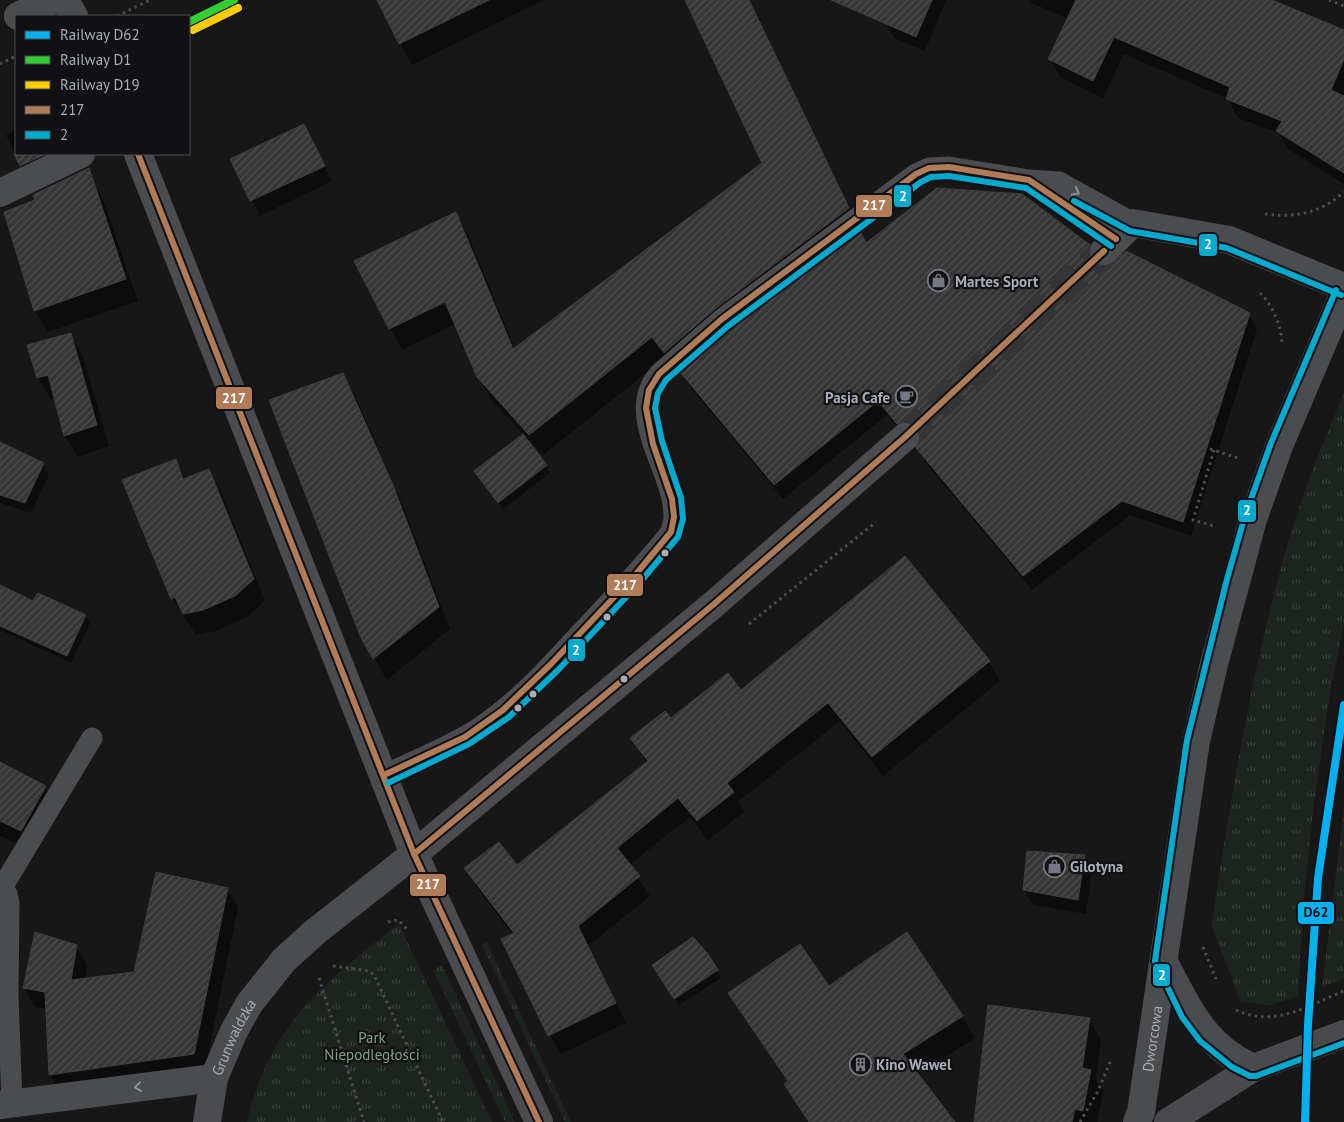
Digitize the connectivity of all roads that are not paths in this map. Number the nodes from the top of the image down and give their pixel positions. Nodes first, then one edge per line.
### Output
1 (52, 0) edge
2 (65, 0) edge
3 (21, 15) edge
4 (73, 15) edge
5 (15, 18) edge
6 (0, 25) edge
7 (79, 155) edge
8 (138, 155) edge
9 (0, 193) edge
10 (1117, 238) joint
11 (1344, 287) edge
12 (1344, 293) edge
13 (905, 437) tunnel mouth
14 (92, 738) dead end
15 (384, 775) junction
16 (414, 854) junction
17 (2, 884) edge
18 (1164, 962) junction
19 (1344, 1034) edge
20 (1253, 1068) junction
21 (214, 1078) junction
22 (6, 1104) edge
23 (207, 1122) edge
24 (540, 1122) edge
25 (1137, 1122) edge
26 (1168, 1122) edge

1 - 3 street
2 - 4 street
5 - 6 street
7 - 9 street
8 - 15 street
10 - 11 street
15 -> 10 lane
12 - 18 street, Dworcowa
13 - 16 street, Grunwaldzka
14 - 17 lane
15 - 16 street
16 - 21 street, Grunwaldzka
16 - 24 street
17 - 22 lane
18 - 20 street
18 - 25 street, Dworcowa
19 - 20 main road
20 - 26 main road
21 -> 22 street, Grunwaldzka
21 - 23 street

